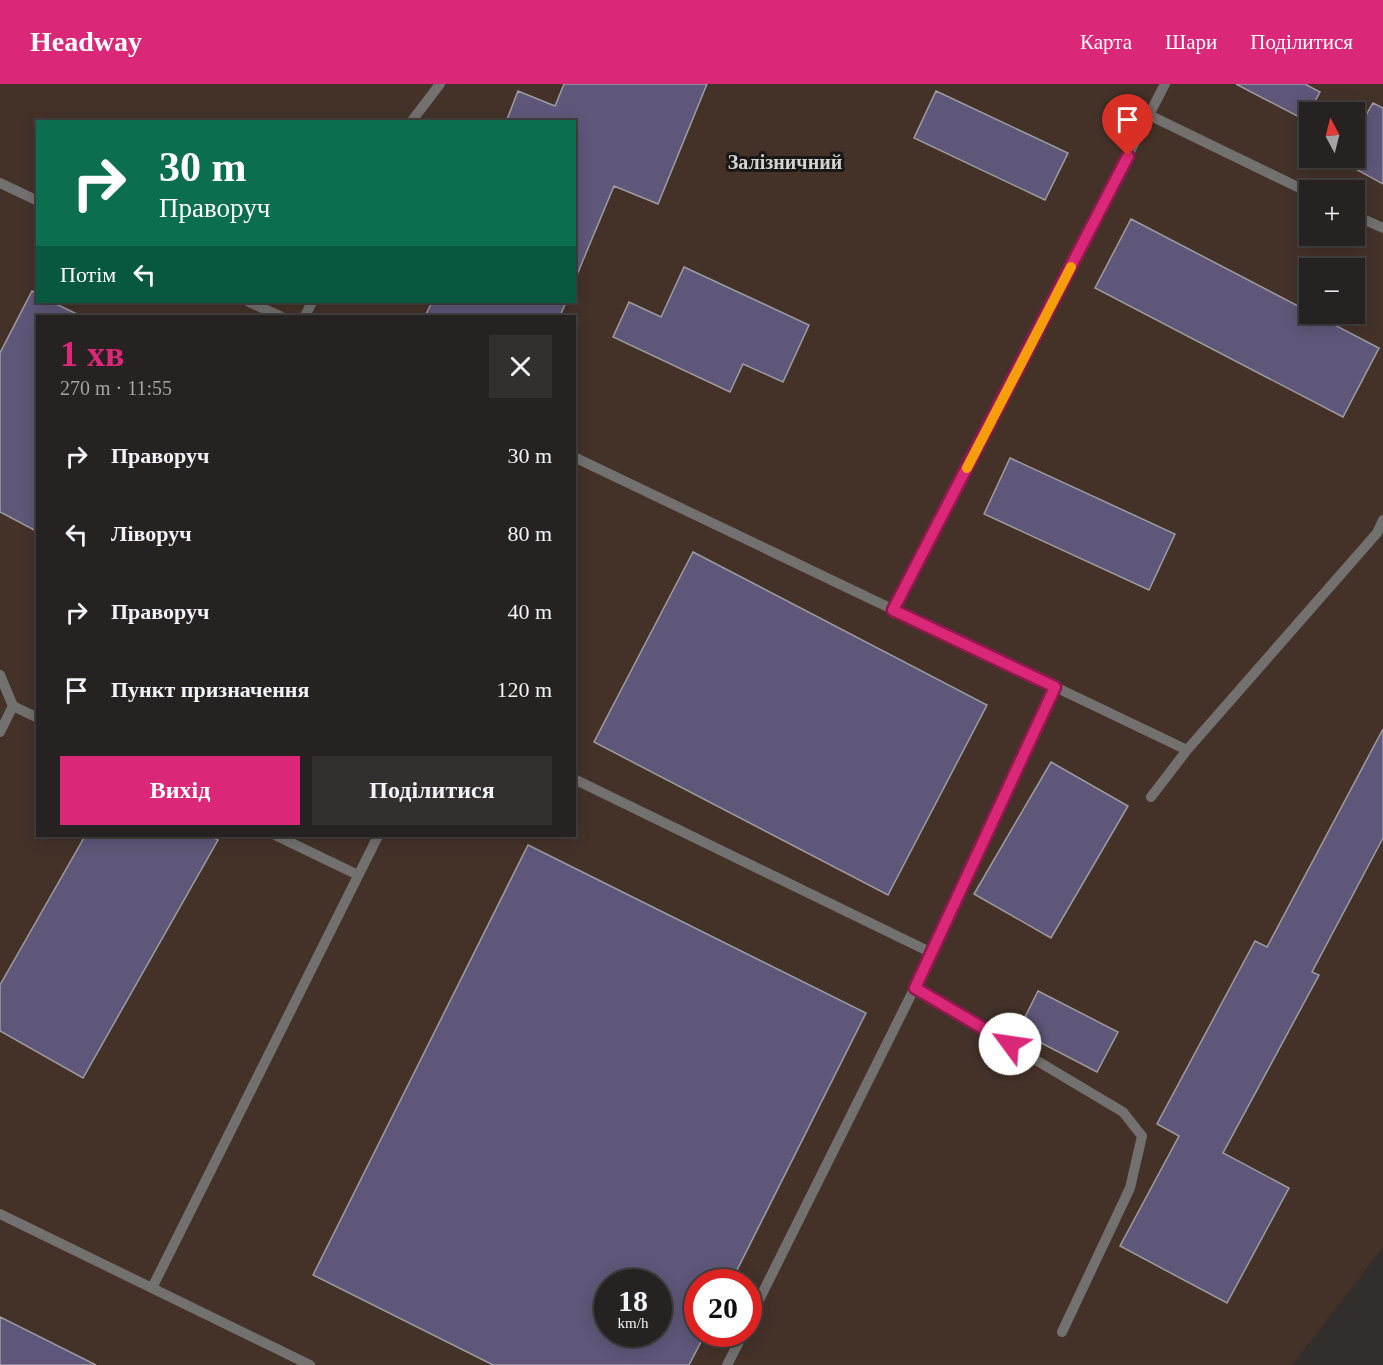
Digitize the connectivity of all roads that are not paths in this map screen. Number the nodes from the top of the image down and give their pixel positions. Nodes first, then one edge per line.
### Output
1 (440, 84) edge
2 (1165, 84) edge
3 (1149, 115) junction
4 (413, 120) edge
5 (0, 183) edge
6 (1299, 188) edge
7 (36, 200) edge
8 (1365, 219) edge
9 (1383, 228) edge
10 (251, 303) edge
11 (278, 315) edge
12 (576, 458) edge
13 (1383, 520) edge
14 (893, 610) junction
15 (0, 675) edge
16 (1055, 687) junction
17 (13, 706) junction
18 (36, 717) edge
19 (0, 732) edge
20 (1187, 750) junction
21 (576, 780) edge
22 (1151, 797) dead end
23 (280, 837) edge
24 (377, 837) edge
25 (358, 875) junction
26 (932, 953) junction
27 (915, 988) junction
28 (0, 1214) edge
29 (152, 1288) junction
30 (762, 1294) edge
31 (1062, 1332) dead end
32 (736, 1347) edge
33 (310, 1365) edge
34 (727, 1365) edge

1 - 4 lane
2 - 3 lane
3 - 6 lane
3 - 14 lane
5 - 7 lane
8 - 9 lane
10 - 11 lane
12 - 14 lane
13 - 20 lane
14 - 16 lane
15 - 17 lane
16 - 20 lane
16 - 26 lane
17 - 18 lane
17 - 19 lane
20 - 22 lane
21 - 26 lane
23 - 25 lane
24 - 25 lane
25 - 29 lane
26 - 27 lane
27 - 30 lane
27 - 31 lane
28 - 29 lane
29 - 33 lane
32 - 34 lane

